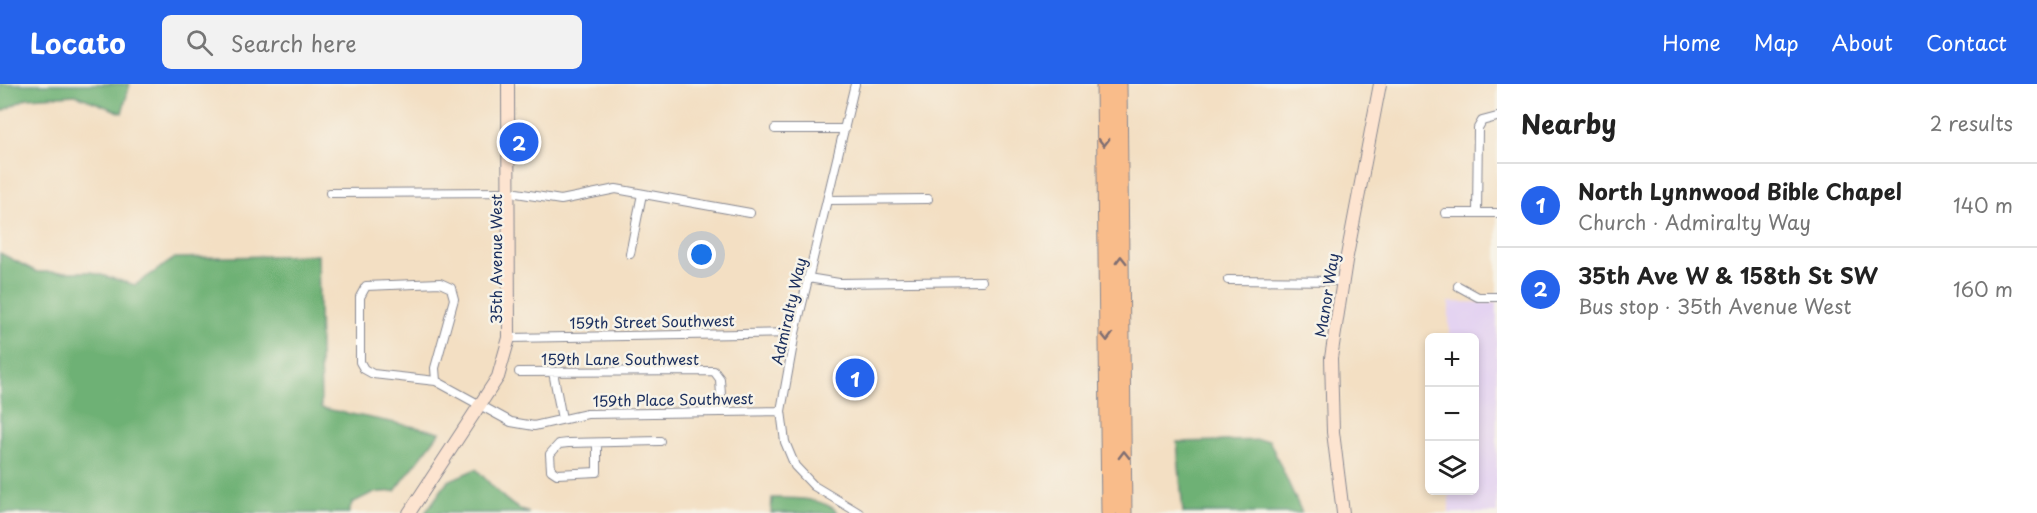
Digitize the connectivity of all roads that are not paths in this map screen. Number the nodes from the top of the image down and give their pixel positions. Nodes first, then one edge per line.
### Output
1 (508, 84) edge
2 (855, 84) edge
3 (1104, 84) edge
4 (1119, 84) edge
5 (1380, 84) edge
6 (1497, 117) edge
7 (775, 129) dead end
8 (845, 129) junction
9 (510, 192) junction
10 (330, 194) dead end
11 (642, 194) junction
12 (928, 199) dead end
13 (828, 200) junction
14 (750, 213) dead end
15 (1445, 213) dead end
16 (1478, 213) junction
17 (1497, 213) edge
18 (630, 254) dead end
19 (808, 278) junction
20 (1228, 280) dead end
21 (1343, 280) junction
22 (982, 281) dead end
23 (1458, 286) dead end
24 (1497, 297) edge
25 (795, 333) junction
26 (509, 338) junction
27 (519, 372) dead end
28 (553, 372) junction
29 (436, 381) junction
30 (481, 404) junction
31 (781, 411) junction
32 (722, 412) junction
33 (562, 419) junction
34 (660, 441) dead end
35 (597, 443) junction
36 (409, 513) edge
37 (859, 513) edge
38 (1109, 513) edge
39 (1124, 513) edge
40 (1343, 513) edge

1 - 9 street, 35th Avenue West
2 - 8 street, Admiralty Way
3 -> 38 highway
39 -> 4 highway
5 - 21 street, Manor Way
6 - 16 street
7 - 8 street
8 - 13 street, Admiralty Way
9 - 10 street
9 - 11 street
9 - 26 street, 35th Avenue West
11 - 14 street
11 - 18 street
12 - 13 street
13 - 19 street, Admiralty Way
15 - 16 street
16 - 17 street
19 - 22 street
19 - 25 street, Admiralty Way
20 - 21 street
21 - 40 street, Manor Way
23 - 24 street
25 - 26 street, 159th Street Southwest
25 - 31 street, Admiralty Way
26 - 30 street, 35th Avenue West
27 - 28 street, 159th Lane Southwest
28 - 32 street, 159th Lane Southwest
28 - 33 street
29 - 29 street, 159th Place Southwest
29 - 30 street, 159th Place Southwest
30 - 33 street, 159th Place Southwest
30 - 36 street, 35th Avenue West
31 - 32 street, 159th Place Southwest
31 - 37 street, Admiralty Way
32 - 33 street, 159th Place Southwest
34 - 35 street
35 - 35 street

